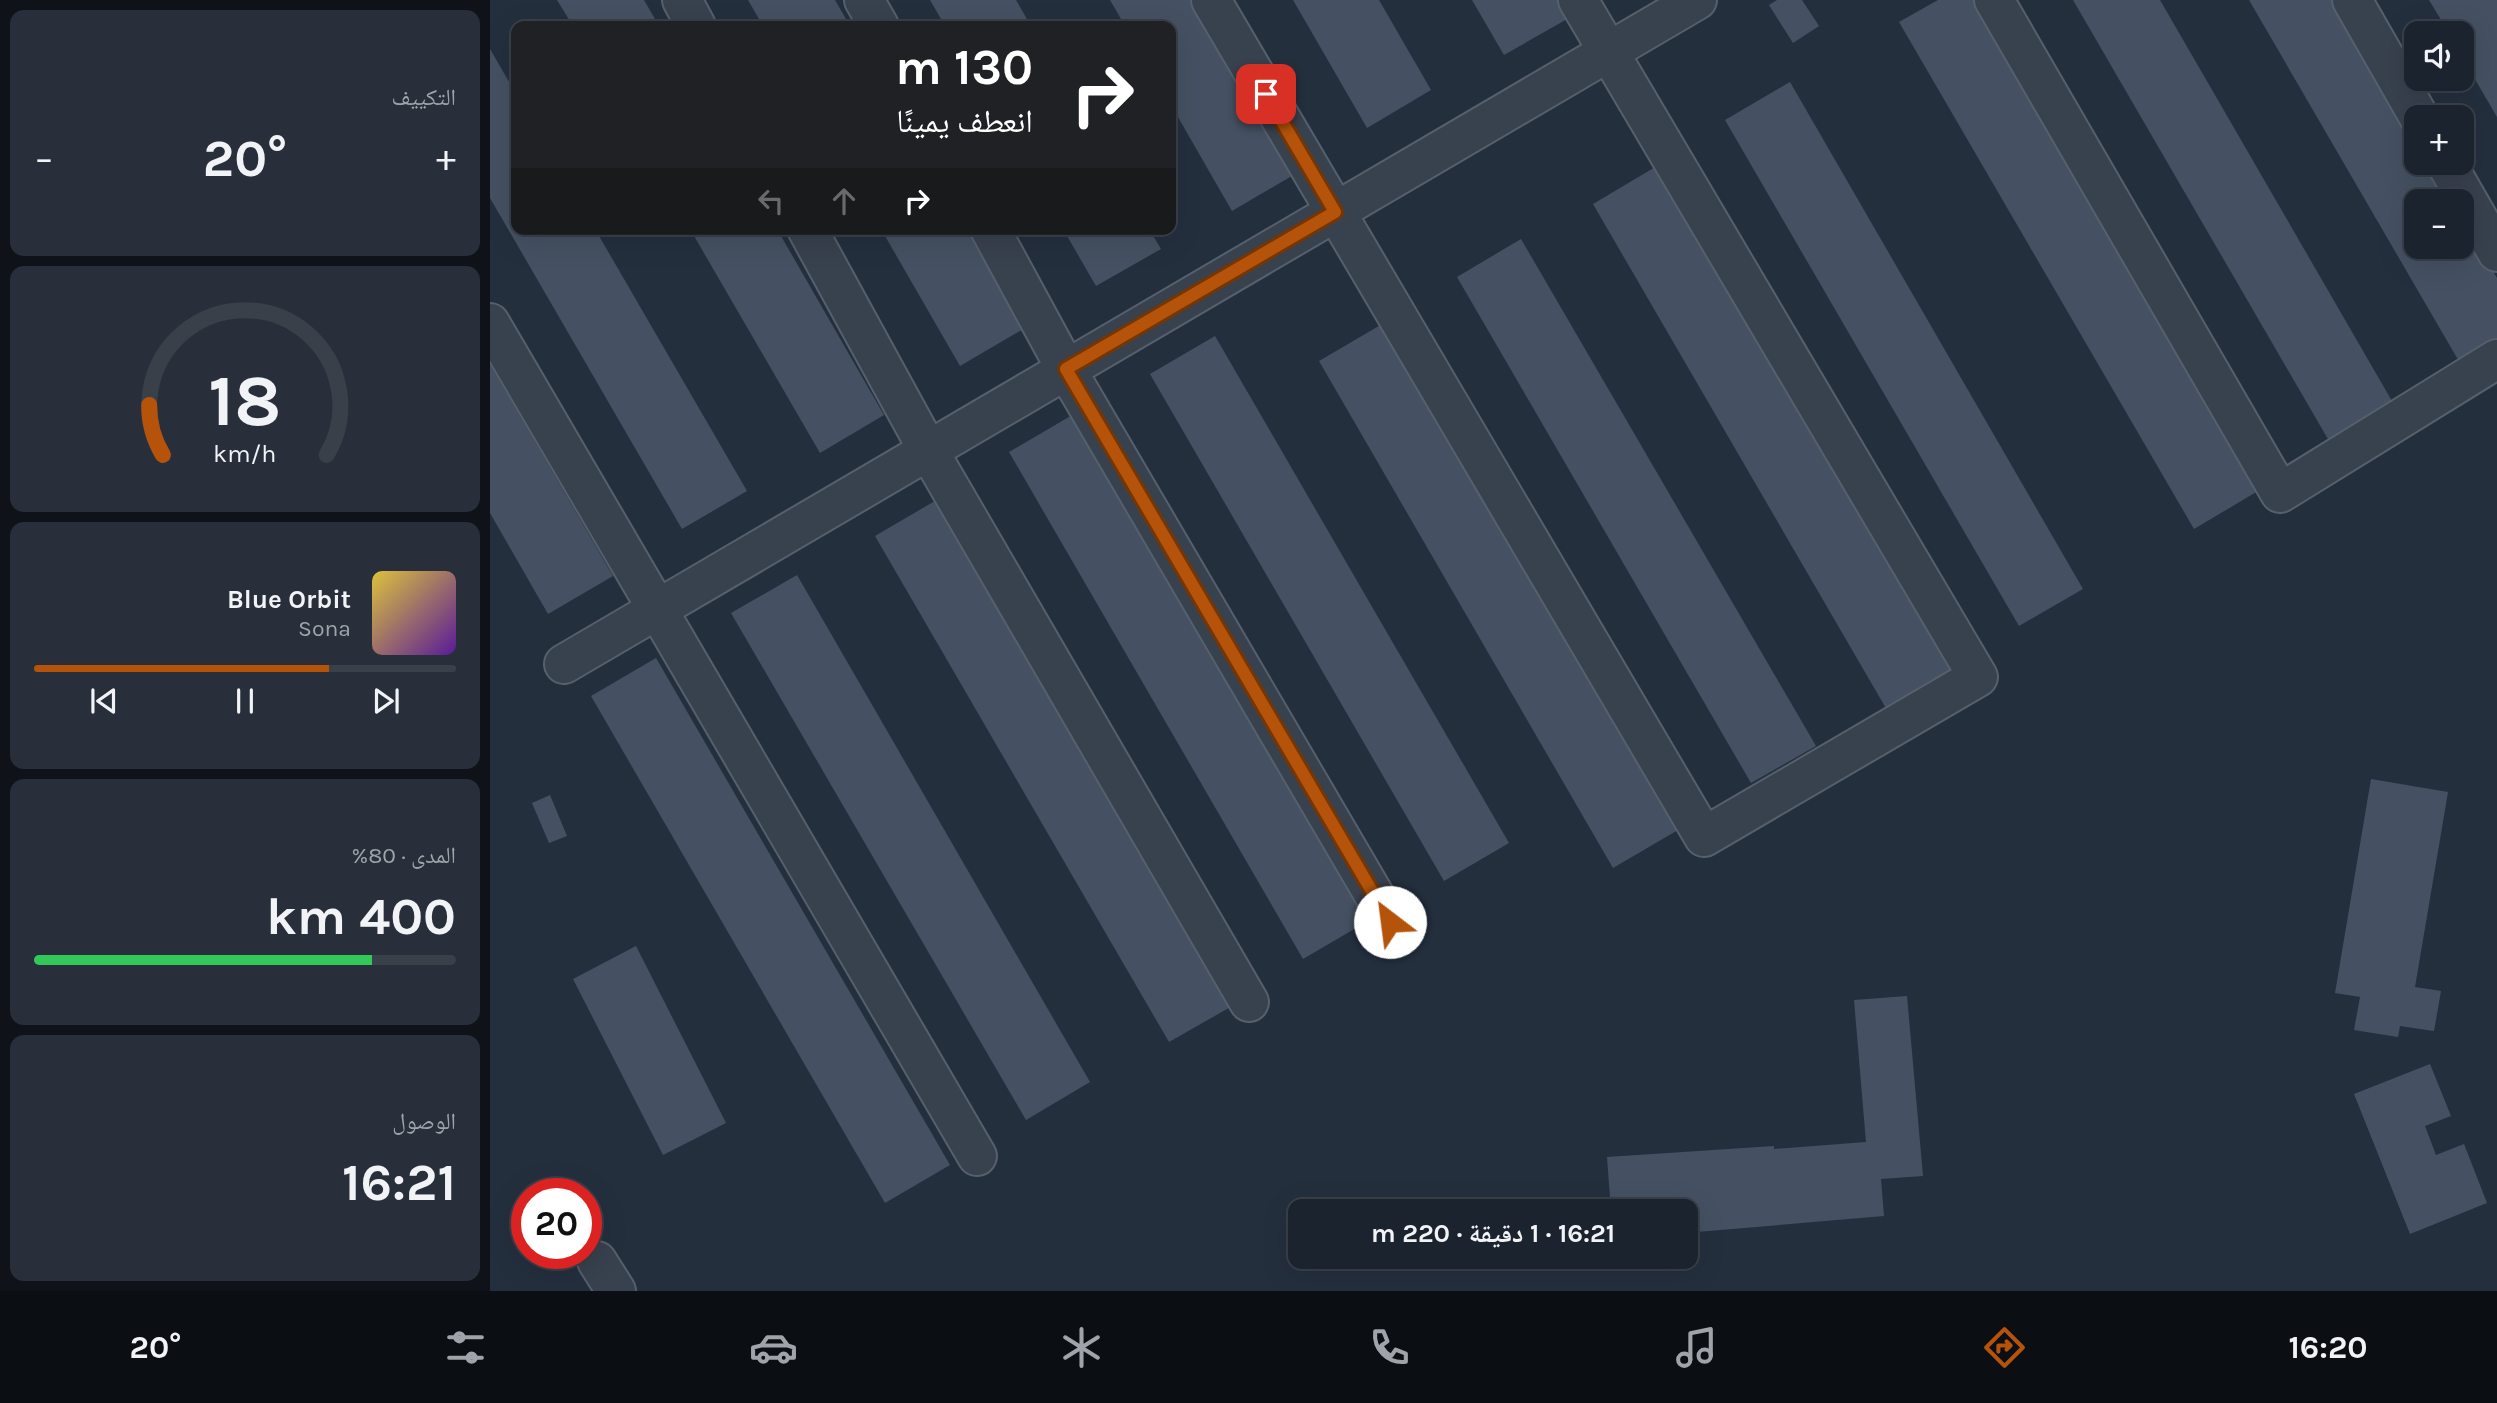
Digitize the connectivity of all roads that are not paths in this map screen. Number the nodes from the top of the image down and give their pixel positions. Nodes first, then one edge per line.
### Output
1 (682, 0) edge
2 (864, 0) edge
3 (1211, 0) edge
4 (1578, 0) edge
5 (1697, 0) edge
6 (1994, 0) edge
7 (2352, 0) edge
8 (693, 21) edge
9 (876, 21) edge
10 (1608, 52) junction
11 (2412, 105) edge
12 (2452, 175) edge
13 (1335, 212) junction
14 (810, 235) edge
15 (993, 235) edge
16 (2497, 252) edge
17 (490, 323) edge
18 (2497, 359) edge
19 (1066, 369) junction
20 (928, 450) junction
21 (658, 609) junction
22 (564, 664) dead end
23 (1390, 922) dead end
24 (1249, 1002) dead end
25 (977, 1156) dead end

1 - 8 lane
2 - 9 lane
3 - 13 lane
4 - 10 lane
5 - 10 lane
6 - 18 lane
7 - 11 lane
10 - 13 lane
10 - 13 lane
12 - 16 lane
13 - 19 lane
14 - 20 lane
15 - 19 lane
17 - 21 lane
19 - 20 lane
19 - 23 lane
20 - 21 lane
20 - 24 lane
21 - 22 lane
21 - 25 lane

